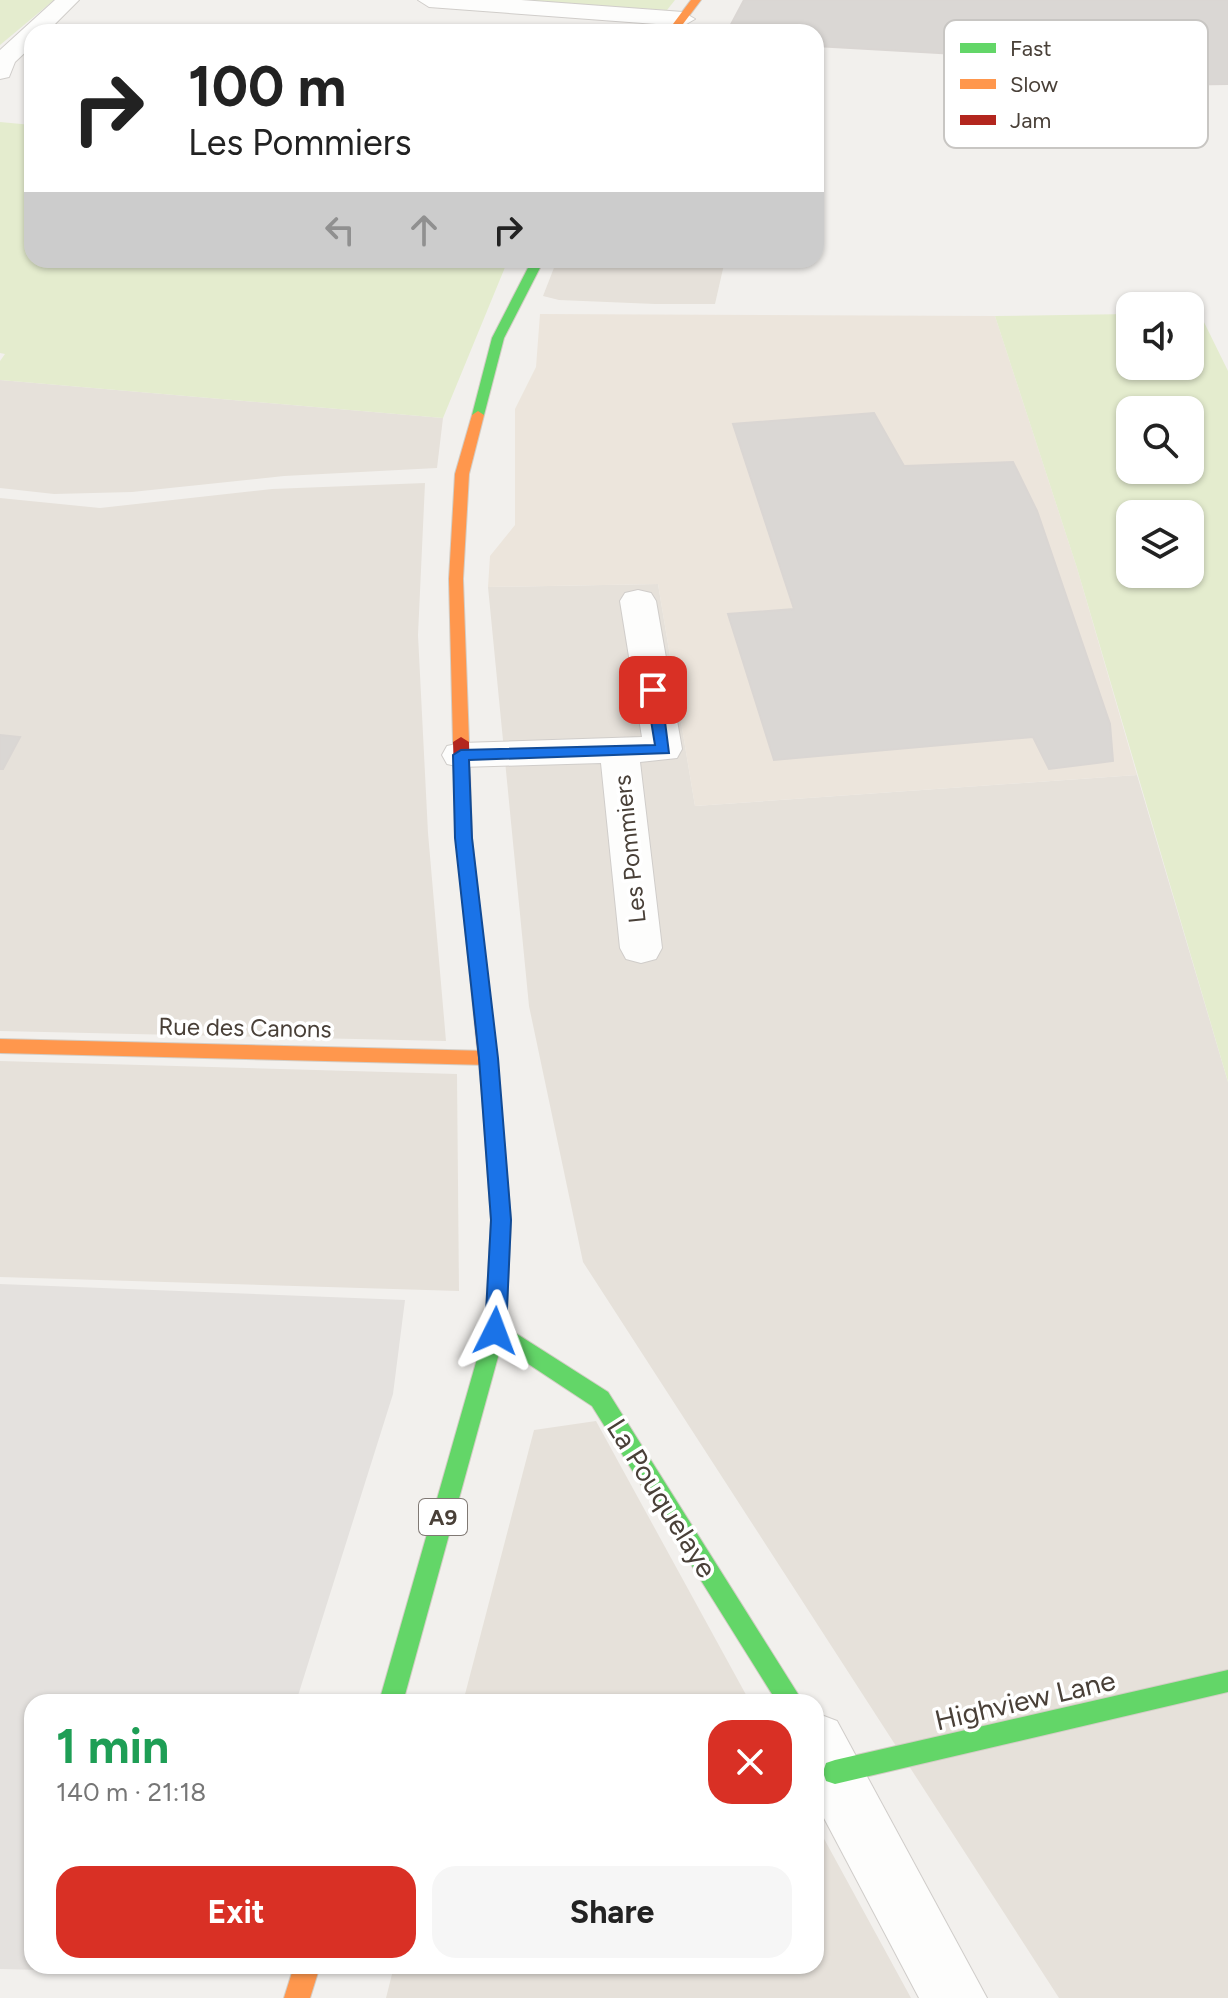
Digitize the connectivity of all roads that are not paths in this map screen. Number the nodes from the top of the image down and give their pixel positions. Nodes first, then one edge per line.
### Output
1 (68, 0) edge
2 (429, 0) edge
3 (684, 17) edge
4 (42, 24) edge
5 (24, 41) edge
6 (1, 63) edge
7 (534, 268) edge
8 (638, 601) dead end
9 (619, 751) junction
10 (461, 755) junction
11 (641, 948) dead end
12 (0, 1046) edge
13 (488, 1058) junction
14 (495, 1331) junction
15 (1228, 1681) edge
16 (393, 1694) edge
17 (786, 1694) edge
18 (825, 1757) edge
19 (304, 1974) edge
20 (297, 1998) edge
21 (954, 1998) edge

1 - 4 street
2 - 3 street
5 - 6 street
7 - 10 main road, A9
8 - 9 street, Les Pommiers
9 - 10 street, Les Pommiers
9 - 11 street, Les Pommiers
10 - 13 main road, A9
12 - 13 main road, Rue des Canons
13 - 14 main road, A9
14 - 16 main road, A9
14 - 17 main road, La Pouquelaye
15 - 18 main road, Highview Lane
18 - 21 street
19 - 20 main road

